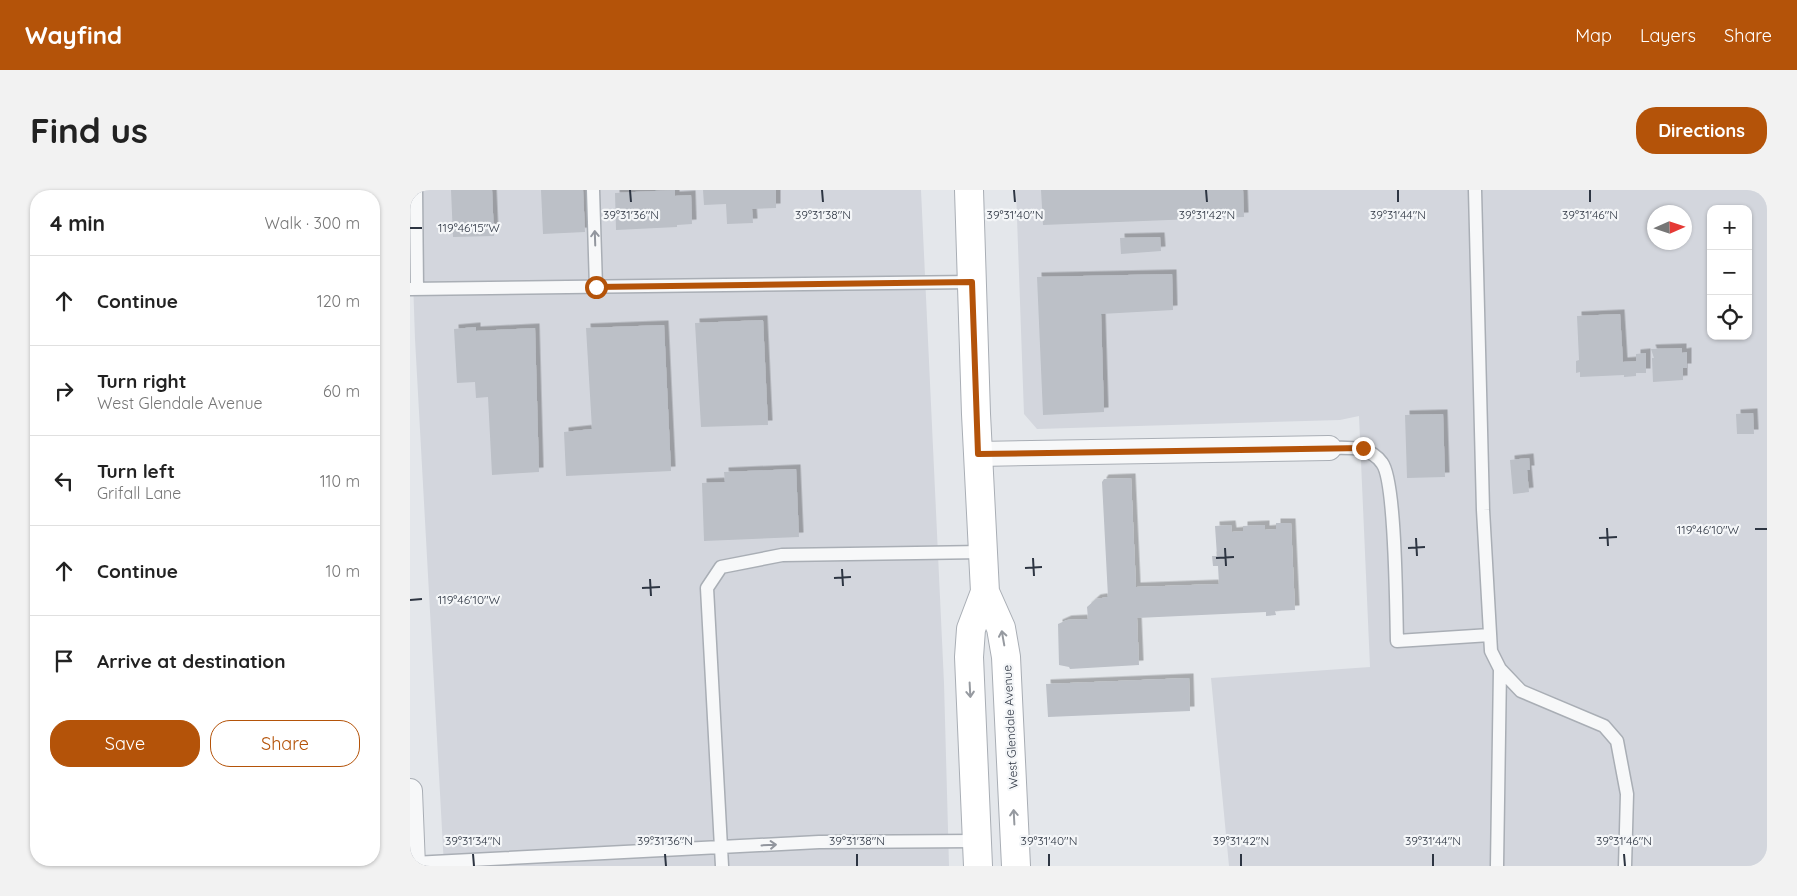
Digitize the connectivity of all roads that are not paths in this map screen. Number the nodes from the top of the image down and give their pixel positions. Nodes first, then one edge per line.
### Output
1 (416, 190) edge
2 (593, 190) edge
3 (969, 190) edge
4 (1475, 190) edge
5 (972, 282) junction
6 (596, 287) junction
7 (414, 289) edge
8 (1330, 448) joint
9 (978, 454) junction
10 (983, 552) junction
11 (985, 592) junction
12 (1490, 636) junction
13 (1500, 669) junction
14 (410, 790) edge
15 (721, 847) junction
16 (978, 854) edge
17 (550, 861) edge
18 (413, 865) edge
19 (722, 866) edge
20 (1016, 866) edge
21 (1496, 866) edge
22 (1626, 866) edge

1 - 7 lane
6 -> 2 lane
3 - 5 main road, West Glendale Avenue
4 - 12 lane
5 - 6 lane
5 - 9 main road, West Glendale Avenue
6 - 7 lane
8 - 9 street
8 - 12 lane
9 - 10 main road, West Glendale Avenue
10 - 11 main road, West Glendale Avenue
10 - 15 lane
11 -> 16 main road, West Glendale Avenue
20 -> 11 main road, West Glendale Avenue
12 - 13 lane
13 - 21 lane
13 - 22 lane
14 - 18 street
15 -> 16 lane
15 - 17 lane
15 - 19 lane
17 - 18 lane

